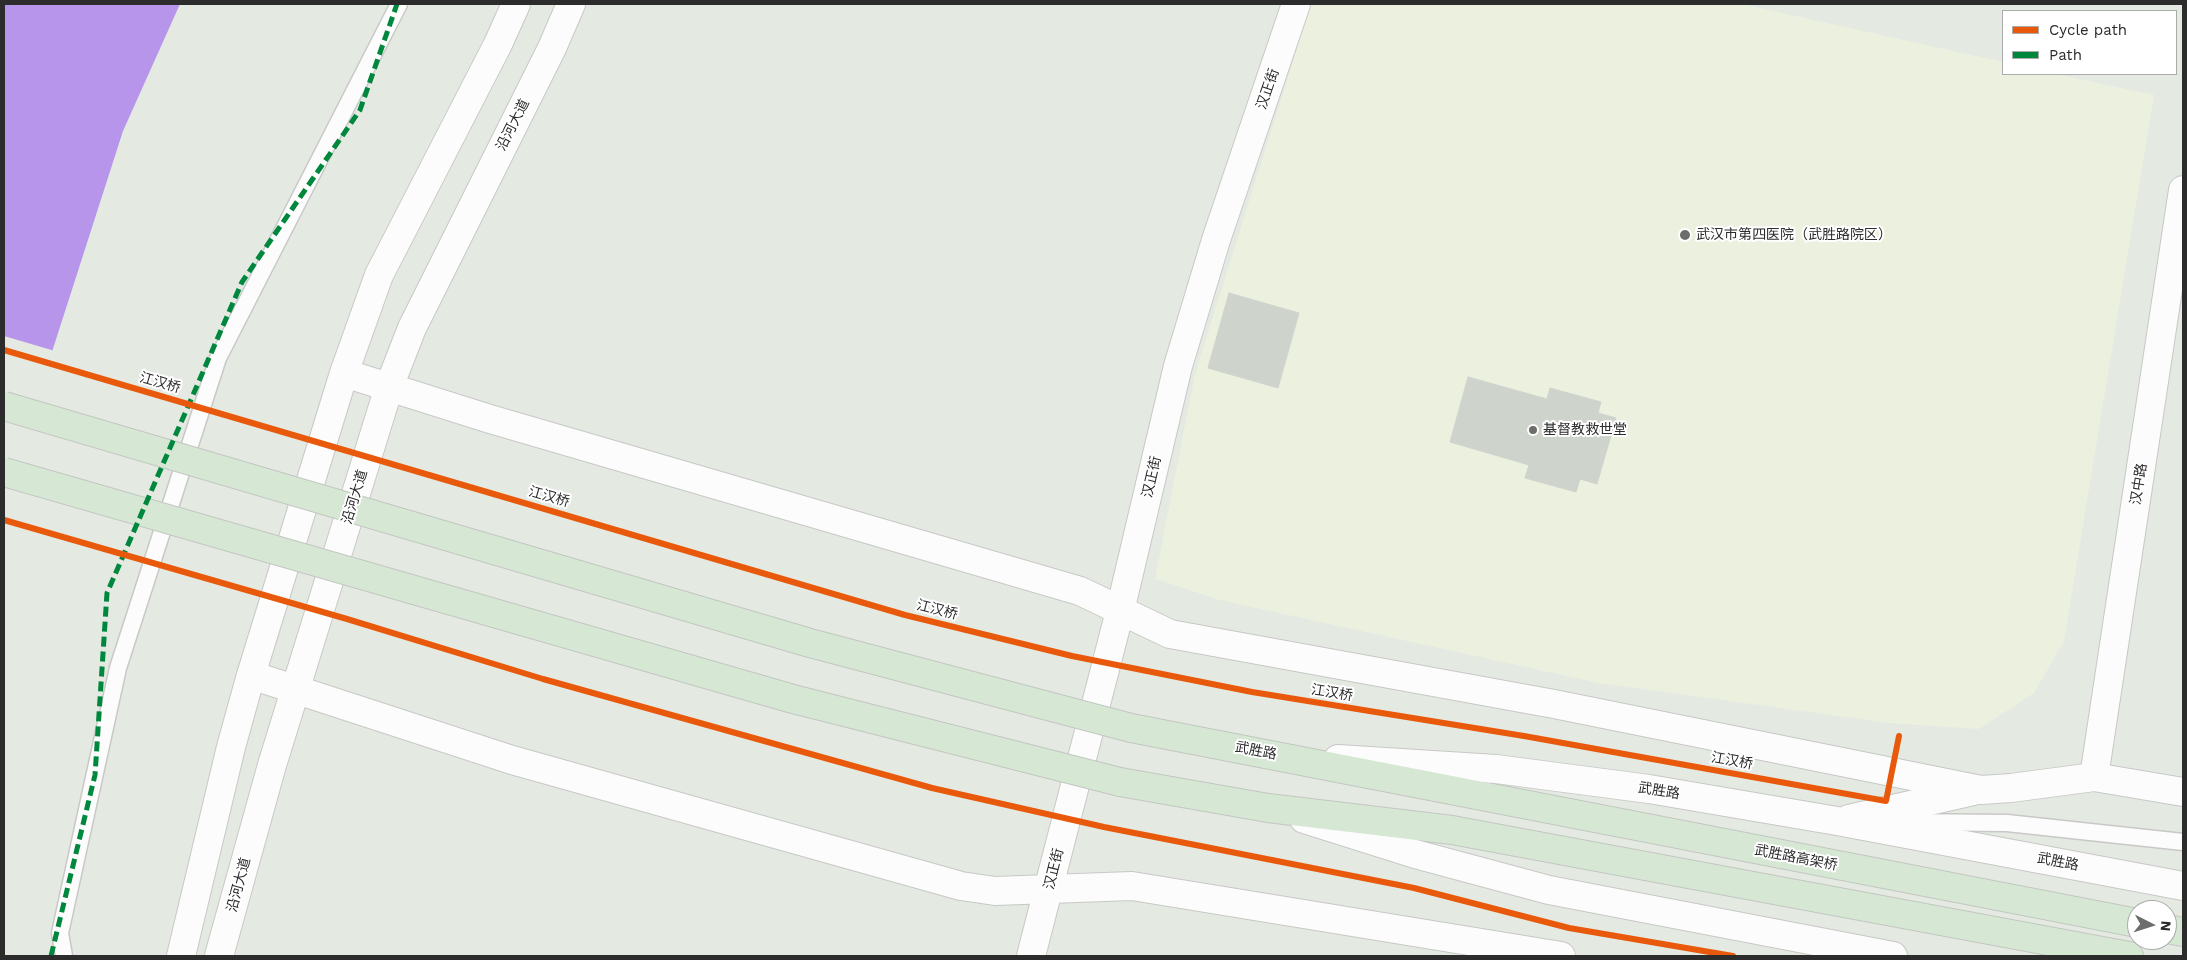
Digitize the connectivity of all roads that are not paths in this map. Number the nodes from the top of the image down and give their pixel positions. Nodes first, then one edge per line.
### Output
1 (399, 4) edge
2 (516, 4) edge
3 (570, 4) edge
4 (1296, 4) edge
5 (2183, 190) edge
6 (344, 373) junction
7 (389, 386) junction
8 (4, 406) edge
9 (4, 472) edge
10 (1120, 610) junction
11 (251, 675) junction
12 (296, 691) junction
13 (1284, 756) junction
14 (2094, 777) junction
15 (1981, 790) junction
16 (2183, 792) edge
17 (1268, 808) junction
18 (1838, 821) junction
19 (2183, 842) edge
20 (2183, 886) edge
21 (1049, 889) junction
22 (2127, 921) edge
23 (64, 956) edge
24 (181, 956) edge
25 (219, 956) edge
26 (1032, 956) edge
27 (1561, 956) edge
28 (1893, 956) edge
29 (2129, 956) edge

1 - 23 lane
2 - 6 main road
3 - 7 main road, 沿河大道
4 - 10 main road, 汉正街
5 - 14 main road, 汉中路
6 - 7 main road
6 - 11 main road
7 - 10 main road
7 - 12 main road, 沿河大道
8 - 13 main road, 武胜路, bridge
9 - 17 main road, bridge
10 - 15 main road
10 - 21 main road, 汉正街
11 - 12 main road
11 - 24 main road
12 - 21 main road
12 - 25 main road, 沿河大道
13 - 18 main road, 武胜路
13 - 22 main road, 武胜路高架桥
14 - 15 main road
14 - 16 main road
15 - 18 main road
17 - 28 main road
17 - 29 main road
18 - 19 lane
18 - 20 main road, 武胜路
21 - 26 main road, 汉正街
21 - 27 main road

